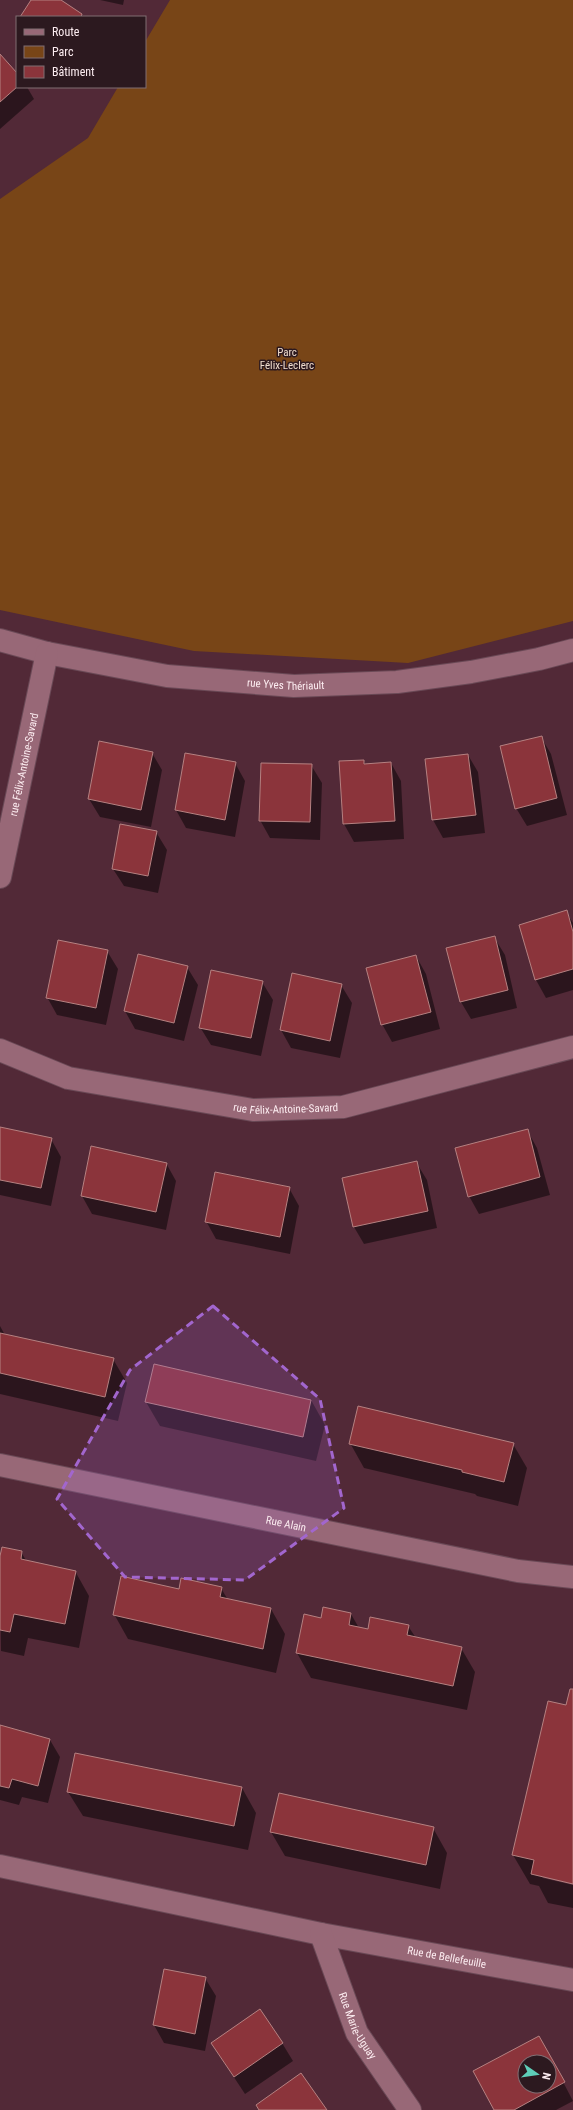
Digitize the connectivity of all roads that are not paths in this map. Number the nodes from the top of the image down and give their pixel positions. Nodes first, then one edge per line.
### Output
1 (0, 640) edge
2 (573, 650) edge
3 (47, 653) junction
4 (0, 877) edge
5 (573, 1047) edge
6 (0, 1050) edge
7 (0, 1465) edge
8 (573, 1577) edge
9 (0, 1866) edge
10 (320, 1934) junction
11 (573, 1980) edge
12 (410, 2110) edge

1 - 3 street, rue Yves Thériault
2 - 3 street, rue Yves Thériault
3 - 4 street, rue Félix-Antoine-Savard
5 - 6 street, rue Félix-Antoine-Savard
7 - 8 street, Rue Alain
9 - 10 street, Rue de Bellefeuille
10 - 11 street, Rue de Bellefeuille
10 - 12 street, Rue Marie-Uguay

